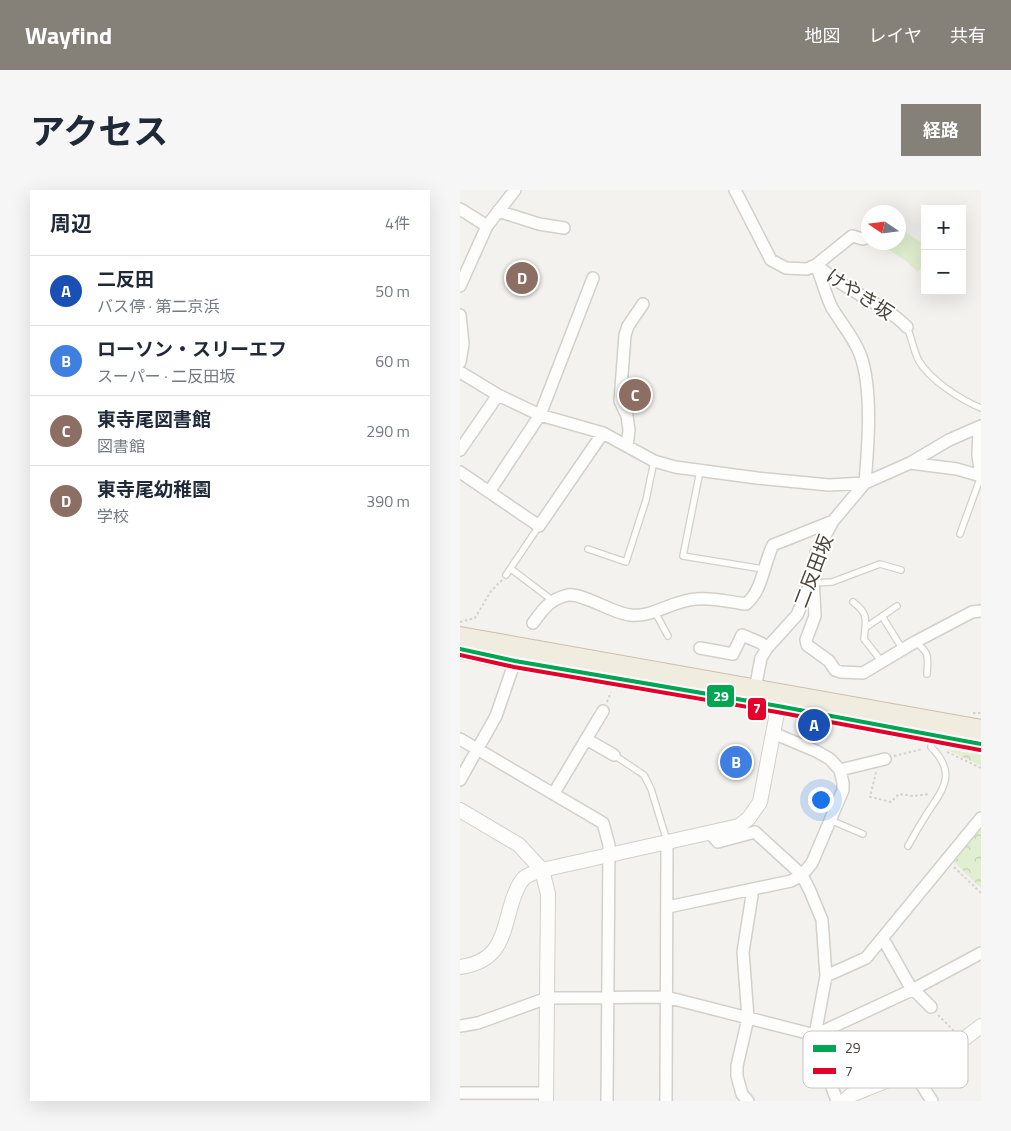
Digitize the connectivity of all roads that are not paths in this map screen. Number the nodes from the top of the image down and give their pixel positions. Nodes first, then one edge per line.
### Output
1 (515, 190) edge
2 (736, 190) edge
3 (460, 209) edge
4 (498, 211) junction
5 (487, 226) junction
6 (564, 228) dead end
7 (861, 238) edge
8 (816, 265) junction
9 (593, 278) dead end
10 (461, 283) edge
11 (643, 304) dead end
12 (460, 315) edge
13 (907, 327) joint
14 (460, 362) edge
15 (460, 372) edge
16 (498, 396) junction
17 (981, 408) edge
18 (540, 415) junction
19 (980, 427) edge
20 (604, 434) junction
21 (627, 446) junction
22 (980, 447) edge
23 (460, 450) edge
24 (654, 461) junction
25 (910, 463) junction
26 (700, 470) junction
27 (460, 472) edge
28 (981, 476) edge
29 (865, 483) junction
30 (489, 492) junction
31 (833, 521) junction
32 (539, 526) junction
33 (960, 534) dead end
34 (588, 548) dead end
35 (764, 569) junction
36 (510, 570) junction
37 (901, 570) dead end
38 (506, 575) road end
39 (813, 580) junction
40 (552, 600) junction
41 (853, 602) dead end
42 (897, 606) dead end
43 (981, 611) edge
44 (655, 612) junction
45 (882, 616) junction
46 (533, 622) dead end
47 (865, 628) junction
48 (460, 636) edge
49 (668, 636) dead end
50 (916, 642) junction
51 (700, 648) dead end
52 (766, 648) junction
53 (460, 649) edge
54 (903, 650) junction
55 (515, 661) junction
56 (882, 662) junction
57 (927, 674) dead end
58 (755, 689) junction
59 (780, 700) junction
60 (603, 711) road end
61 (981, 730) edge
62 (773, 732) junction
63 (586, 739) junction
64 (460, 740) edge
65 (931, 741) junction
66 (981, 744) edge
67 (476, 749) junction
68 (614, 755) joint
69 (882, 759) road end
70 (840, 770) junction
71 (460, 780) edge
72 (554, 793) junction
73 (460, 810) edge
74 (981, 818) edge
75 (830, 820) junction
76 (709, 832) junction
77 (863, 834) dead end
78 (667, 841) junction
79 (908, 846) dead end
80 (609, 855) junction
81 (542, 870) junction
82 (802, 875) junction
83 (753, 889) junction
84 (668, 907) junction
85 (881, 940) junction
86 (981, 953) edge
87 (460, 967) edge
88 (826, 976) junction
89 (913, 990) junction
90 (547, 998) junction
91 (608, 998) junction
92 (666, 998) junction
93 (930, 1007) road end
94 (748, 1018) junction
95 (460, 1026) edge
96 (981, 1026) edge
97 (817, 1031) edge
98 (825, 1031) edge
99 (803, 1032) edge
100 (968, 1036) edge
101 (833, 1088) edge
102 (869, 1088) edge
103 (924, 1088) edge
104 (460, 1093) edge
105 (546, 1097) edge
106 (608, 1101) edge
107 (666, 1101) edge
108 (748, 1101) edge
109 (838, 1101) edge
110 (844, 1101) edge
111 (932, 1101) edge

1 - 4 street
2 - 8 street
3 - 5 street
4 - 5 street
4 - 6 street
5 - 10 street
7 - 8 street
8 - 13 street, けやき坂
8 - 29 street
9 - 18 street
11 - 21 street
12 - 14 street
13 - 17 lane, けやき坂
15 - 16 street
16 - 18 street
16 - 23 street
18 - 20 street
18 - 30 street
19 - 22 street
19 - 25 street
20 - 21 street
20 - 32 street
21 - 24 street
22 - 28 street
24 - 26 street
24 - 34 lane
25 - 28 street
25 - 29 street
26 - 29 street
26 - 35 lane
27 - 30 street
28 - 33 lane
29 - 31 street, 二反田坂
30 - 32 street
31 - 35 street
31 - 39 street, 二反田坂
32 - 36 lane
35 - 44 street
36 - 38 lane
36 - 40 lane
37 - 39 lane
39 - 52 street, 二反田坂
39 - 56 street
40 - 44 street
40 - 46 street
41 - 47 lane
42 - 45 lane
43 - 50 street
44 - 49 lane
45 - 47 lane
45 - 54 lane
47 - 56 lane
48 - 58 highway
50 - 54 street
50 - 57 lane
51 - 52 street
52 - 58 street, 二反田坂
53 - 55 highway
54 - 56 street
55 - 59 highway
55 - 67 street
58 - 59 highway
59 - 61 highway
59 - 62 street
59 - 65 highway
60 - 63 street
62 - 70 street
62 - 76 street
63 - 68 street
63 - 72 street
64 - 67 street
65 - 66 highway
65 - 79 lane
67 - 71 street
67 - 72 street
68 - 78 lane
69 - 70 street
70 - 75 street
72 - 80 street
73 - 81 street
74 - 85 street
75 - 77 lane
75 - 82 street
76 - 78 street
76 - 82 street
78 - 80 street
78 - 84 street
80 - 81 street
80 - 91 street
81 - 87 street
81 - 90 street
82 - 83 street
82 - 88 street
83 - 84 street
83 - 94 street
84 - 92 street
85 - 88 street
85 - 89 street
86 - 89 street
88 - 97 street
89 - 93 street
89 - 98 street
90 - 91 street
90 - 95 street
90 - 105 street
91 - 92 street
91 - 106 street
92 - 94 street
92 - 107 street
94 - 99 street
94 - 108 street
96 - 100 street
101 - 109 street
102 - 110 street
103 - 111 street
104 - 105 street

